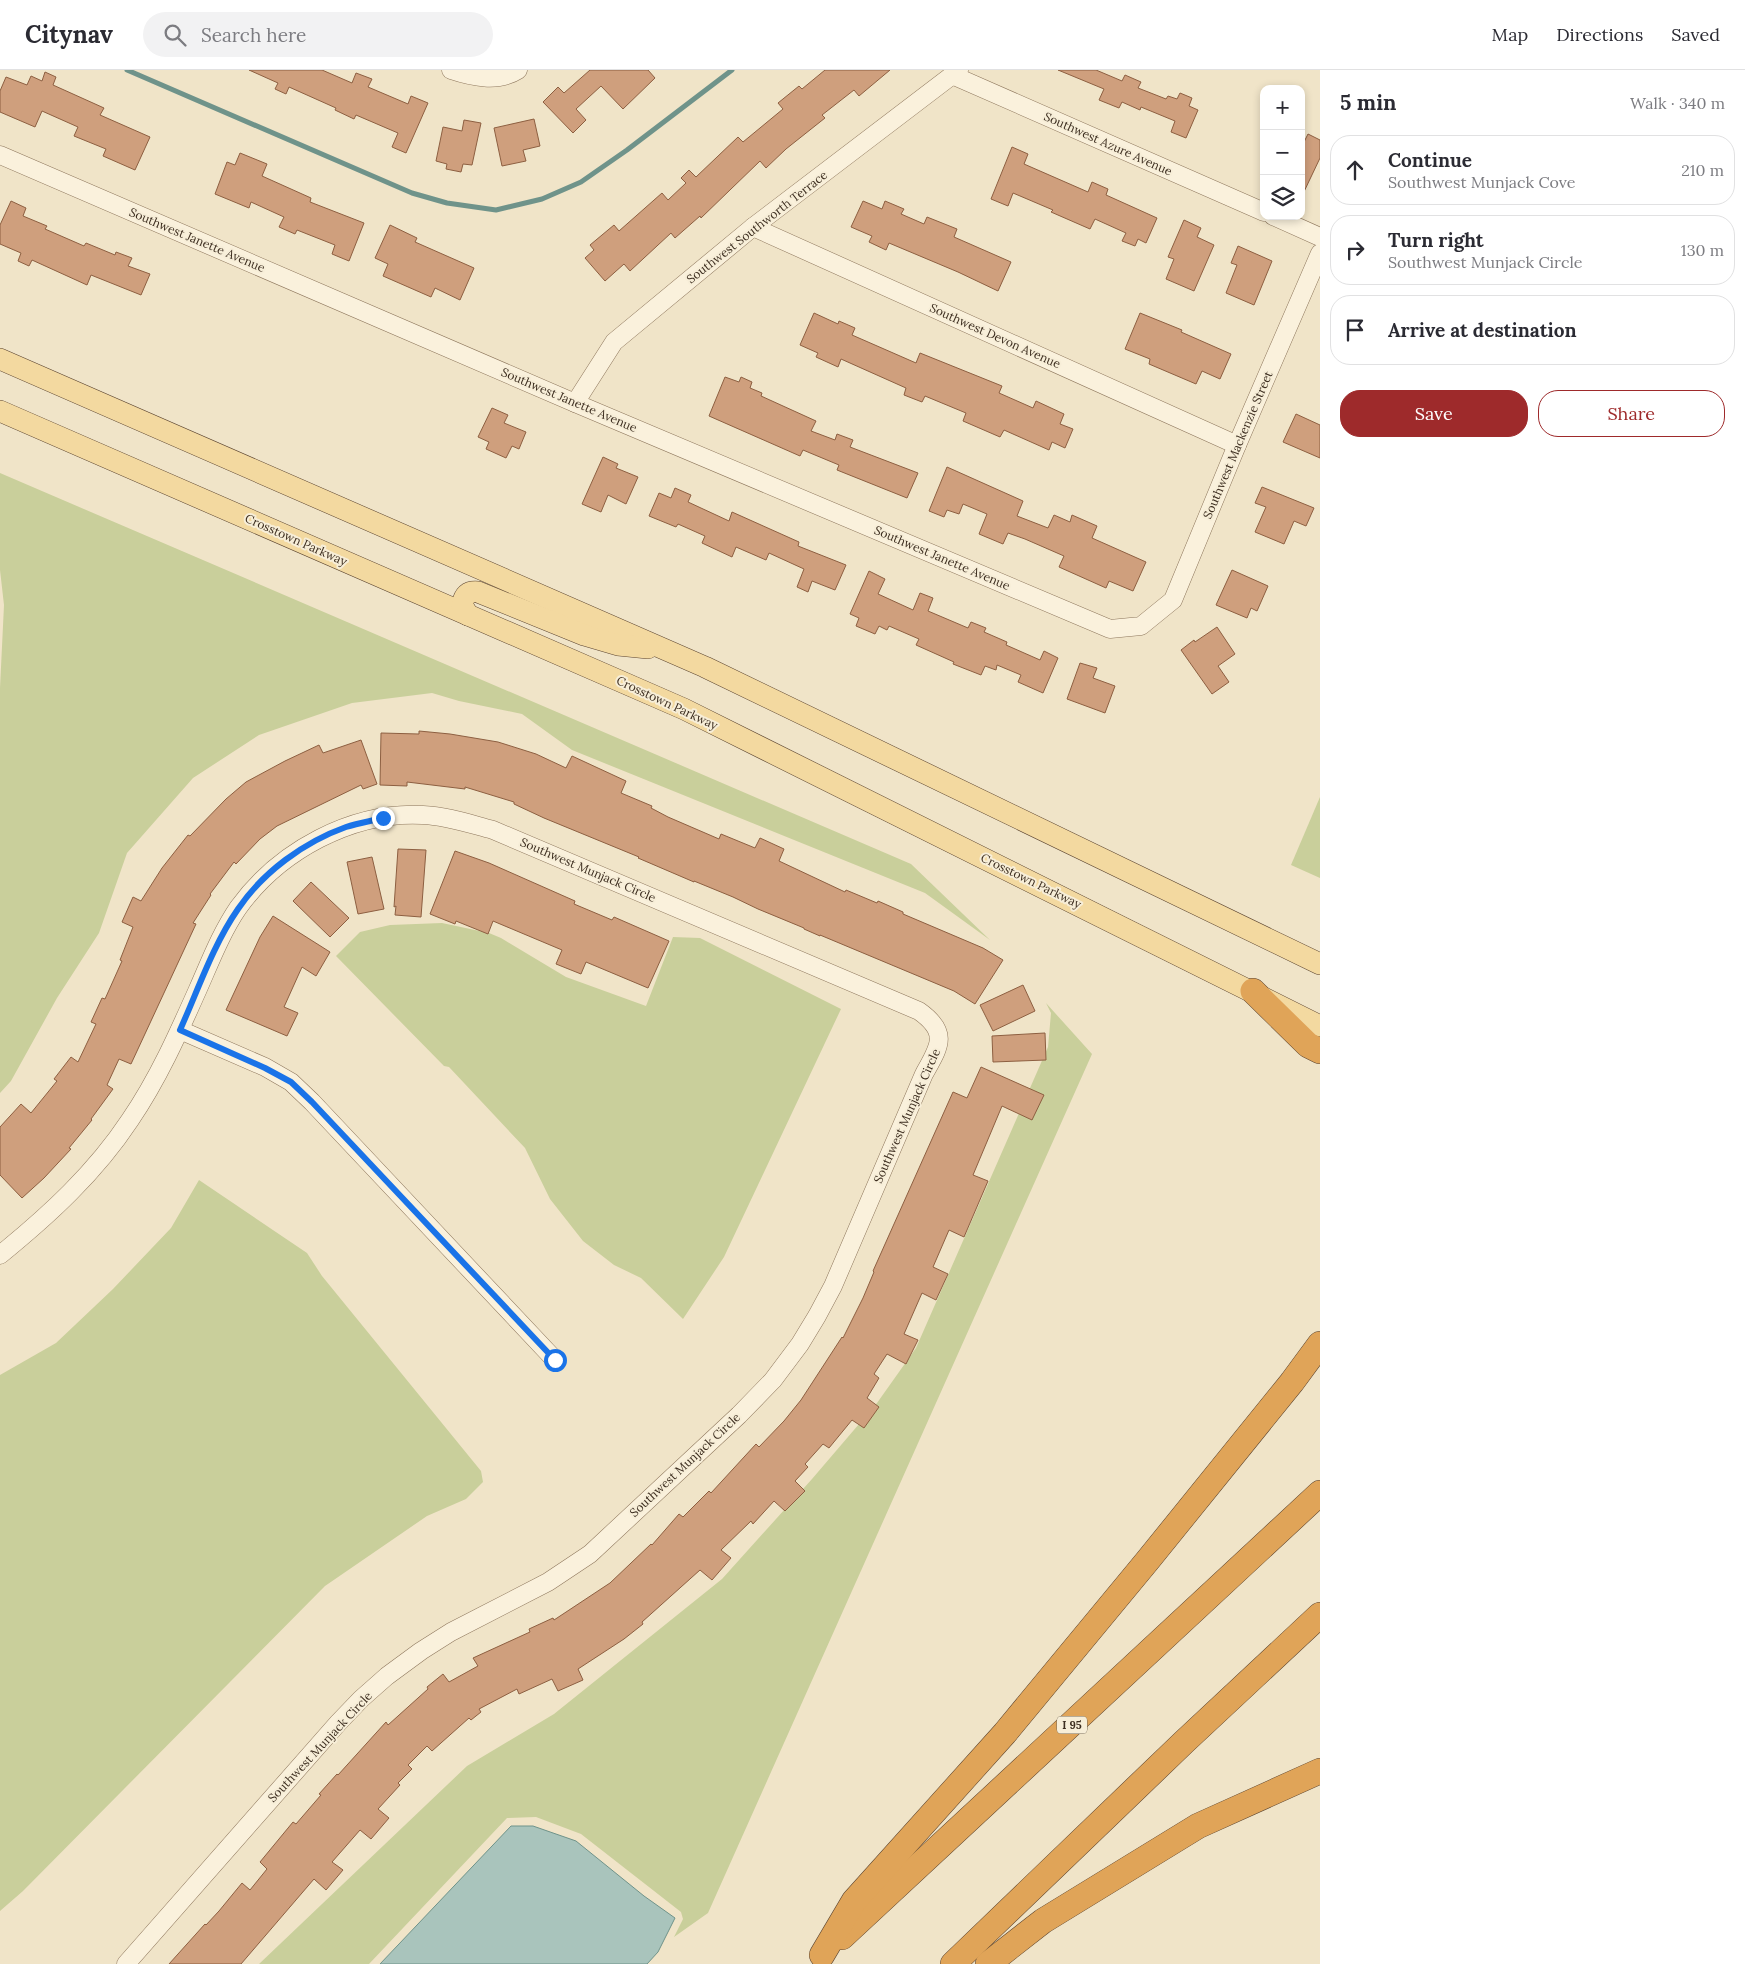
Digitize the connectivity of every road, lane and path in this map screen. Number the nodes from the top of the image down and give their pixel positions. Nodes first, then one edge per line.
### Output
1 (451, 70) edge
2 (518, 70) edge
3 (956, 73) edge
4 (0, 155) edge
5 (1260, 210) edge
6 (1282, 220) edge
7 (753, 227) junction
8 (1320, 237) edge
9 (1320, 253) edge
10 (0, 359) edge
11 (575, 403) junction
12 (0, 411) edge
13 (1237, 445) junction
14 (468, 615) junction
15 (1141, 626) joint
16 (668, 650) junction
17 (1320, 964) edge
18 (1253, 991) junction
19 (1320, 1026) edge
20 (180, 1030) junction
21 (1320, 1050) edge
22 (0, 1255) edge
23 (1320, 1344) edge
24 (555, 1360) dead end
25 (1320, 1492) edge
26 (1320, 1615) edge
27 (1320, 1771) edge
28 (817, 1960) edge
29 (126, 1964) edge
30 (953, 1964) edge
31 (988, 1964) edge

1 - 2 street
3 - 5 street, Southwest Azure Avenue
3 - 7 street, Southwest Southworth Terrace
4 - 11 street, Southwest Janette Avenue
6 - 8 street
7 - 11 street, Southwest Southworth Terrace
7 - 13 street, Southwest Devon Avenue
9 - 13 street, Southwest Mackenzie Street
10 - 16 main road
11 - 15 street, Southwest Janette Avenue
12 - 14 main road, Crosstown Parkway
13 - 15 street, Southwest Mackenzie Street
14 - 16 main road
14 - 18 main road, Crosstown Parkway
16 - 17 main road
18 - 19 main road, Crosstown Parkway
18 - 21 highway
20 - 22 street, Southwest Munjack Circle
20 - 24 street
20 - 29 street, Southwest Munjack Circle
23 - 28 highway
25 - 28 highway, I 95
26 - 30 highway
27 - 31 highway

